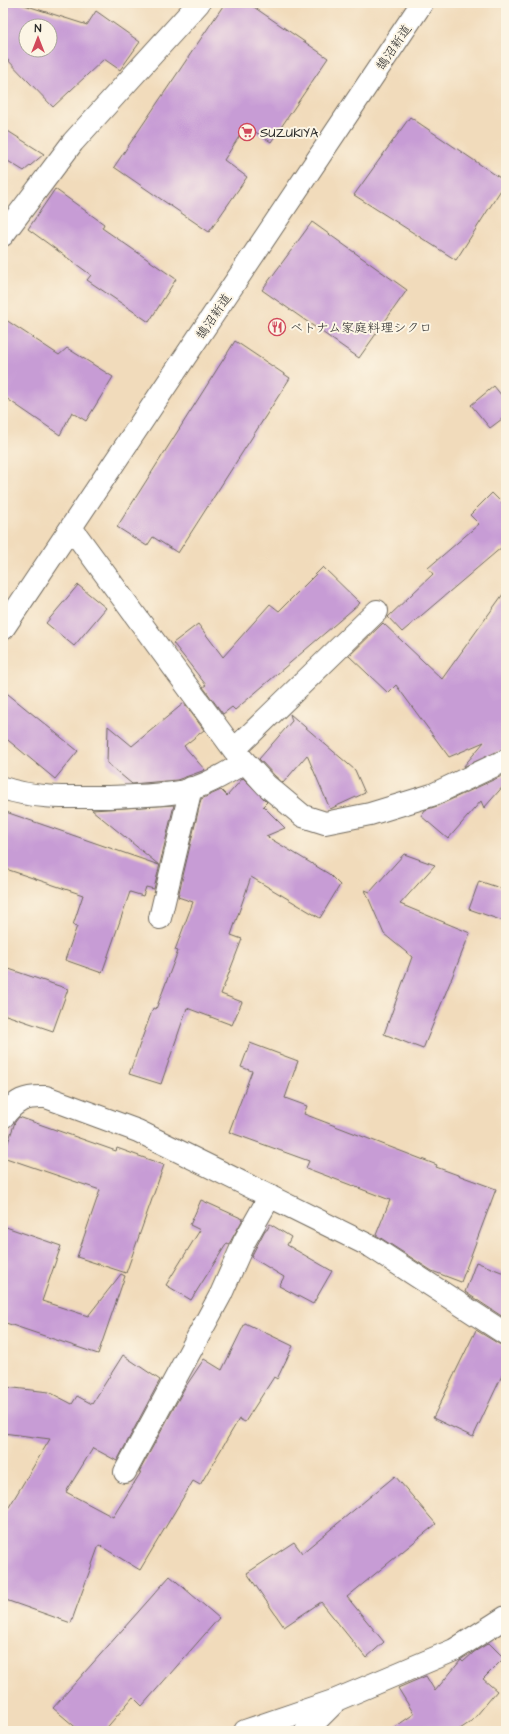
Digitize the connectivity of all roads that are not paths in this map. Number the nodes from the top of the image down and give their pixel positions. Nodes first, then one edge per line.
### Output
1 (199, 3) edge
2 (422, 3) edge
3 (3, 235) edge
4 (72, 529) junction
5 (377, 611) dead end
6 (3, 629) edge
7 (240, 756) junction
8 (506, 760) edge
9 (3, 788) edge
10 (191, 788) junction
11 (160, 918) dead end
12 (3, 1117) edge
13 (270, 1196) junction
14 (506, 1334) edge
15 (125, 1472) dead end
16 (506, 1617) edge
17 (336, 1700) junction
18 (245, 1731) edge
19 (306, 1731) edge

1 - 3 street
2 - 4 street, 鵠沼新道
4 - 6 street, 鵠沼新道
4 - 7 street
5 - 7 street
7 - 8 street
7 - 10 street
9 - 10 street
10 - 11 street
12 - 13 street
13 - 14 street
13 - 15 street
16 - 17 street
17 - 18 street
17 - 19 street

